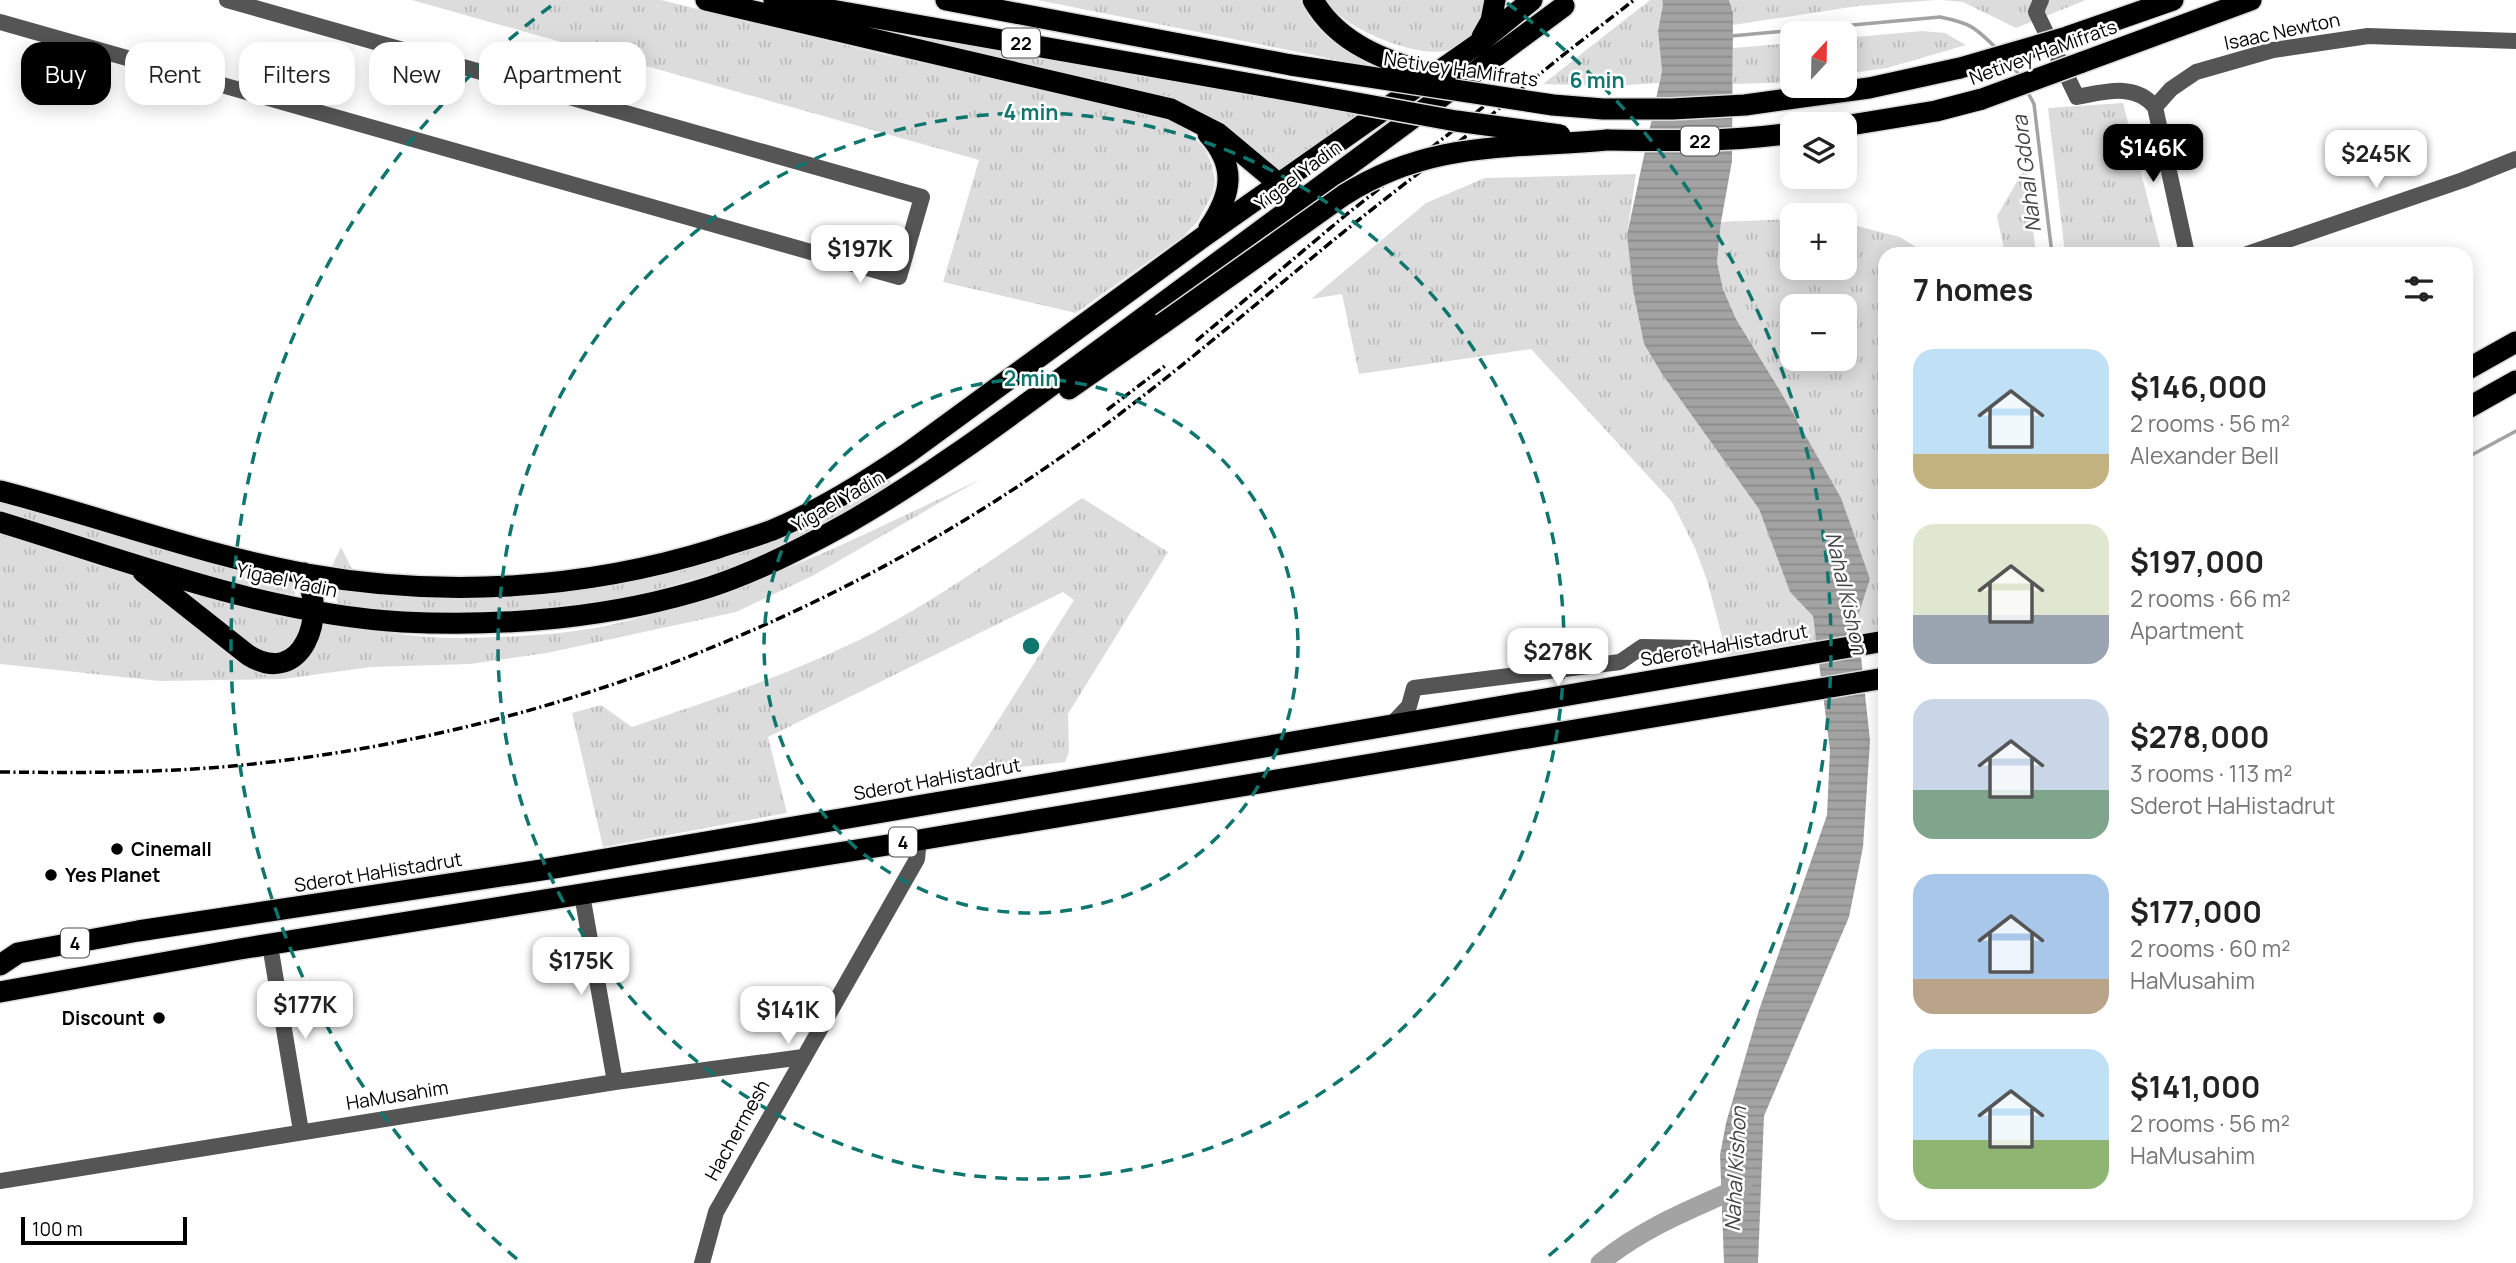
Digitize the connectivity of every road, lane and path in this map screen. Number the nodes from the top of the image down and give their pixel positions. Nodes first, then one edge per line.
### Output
1 (227, 0) edge
2 (705, 0) edge
3 (774, 0) edge
4 (946, 0) edge
5 (1313, 0) edge
6 (1495, 0) edge
7 (1532, 0) edge
8 (2041, 0) edge
9 (2167, 0) edge
10 (2173, 0) edge
11 (2251, 0) edge
12 (1560, 2) edge
13 (2141, 12) junction
14 (0, 22) edge
15 (2516, 41) edge
16 (1479, 43) junction
17 (1493, 96) junction
18 (2155, 107) junction
19 (1191, 118) junction
20 (1857, 124) edge
21 (1780, 135) edge
22 (1607, 141) junction
23 (2516, 159) edge
24 (1279, 184) junction
25 (1308, 197) junction
26 (1203, 237) junction
27 (2185, 247) edge
28 (2267, 247) edge
29 (2516, 342) edge
30 (2473, 366) edge
31 (2516, 381) edge
32 (2473, 406) edge
33 (942, 466) junction
34 (0, 491) edge
35 (0, 522) edge
36 (120, 559) junction
37 (304, 573) junction
38 (314, 611) junction
39 (1878, 642) edge
40 (1697, 648) dead end
41 (1878, 679) edge
42 (1414, 688) junction
43 (1440, 717) junction
44 (1391, 725) junction
45 (919, 840) junction
46 (584, 906) dead end
47 (272, 957) dead end
48 (0, 965) edge
49 (0, 992) edge
50 (803, 1057) junction
51 (615, 1082) junction
52 (301, 1131) junction
53 (0, 1181) edge
54 (702, 1263) edge

1 - 14 street
2 - 19 highway
3 - 22 highway, 22, bridge
4 - 17 highway, Netivey HaMifrats / 22, bridge
5 - 17 highway, bridge
6 - 16 highway
7 - 16 highway, Yigael Yadin
8 - 18 street
9 - 13 highway
10 - 13 highway, Netivey HaMifrats / 22
11 - 20 highway, Netivey HaMifrats, bridge
12 - 25 highway, Yigael Yadin
13 - 17 highway, Netivey HaMifrats / 22, bridge
15 - 18 street, Isaac Newton
16 - 24 highway, Yigael Yadin
18 - 27 street
19 - 24 highway
19 - 26 highway
21 - 22 highway, 22
22 - 33 highway, bridge
23 - 28 street
24 - 25 highway
24 - 26 highway, Yigael Yadin
25 - 33 highway, Yigael Yadin
26 - 37 highway, Yigael Yadin
29 - 30 highway
31 - 32 highway
33 - 38 highway, Yigael Yadin
34 - 37 highway, Yigael Yadin
35 - 36 highway, Yigael Yadin
36 - 38 highway, Yigael Yadin
36 - 38 highway
37 - 38 highway
39 - 43 highway, Sderot HaHistadrut / 4
40 - 42 street
41 - 45 highway, 4
42 - 43 street
42 - 44 street
43 - 44 highway, Sderot HaHistadrut / 4
44 - 48 highway, Sderot HaHistadrut / 4
45 - 49 highway, 4
45 - 50 street, Hachermesh
46 - 51 street
47 - 52 street
50 - 51 street, HaMusahim
50 - 54 street, Hachermesh
51 - 52 street, HaMusahim
52 - 53 street, HaMusahim

